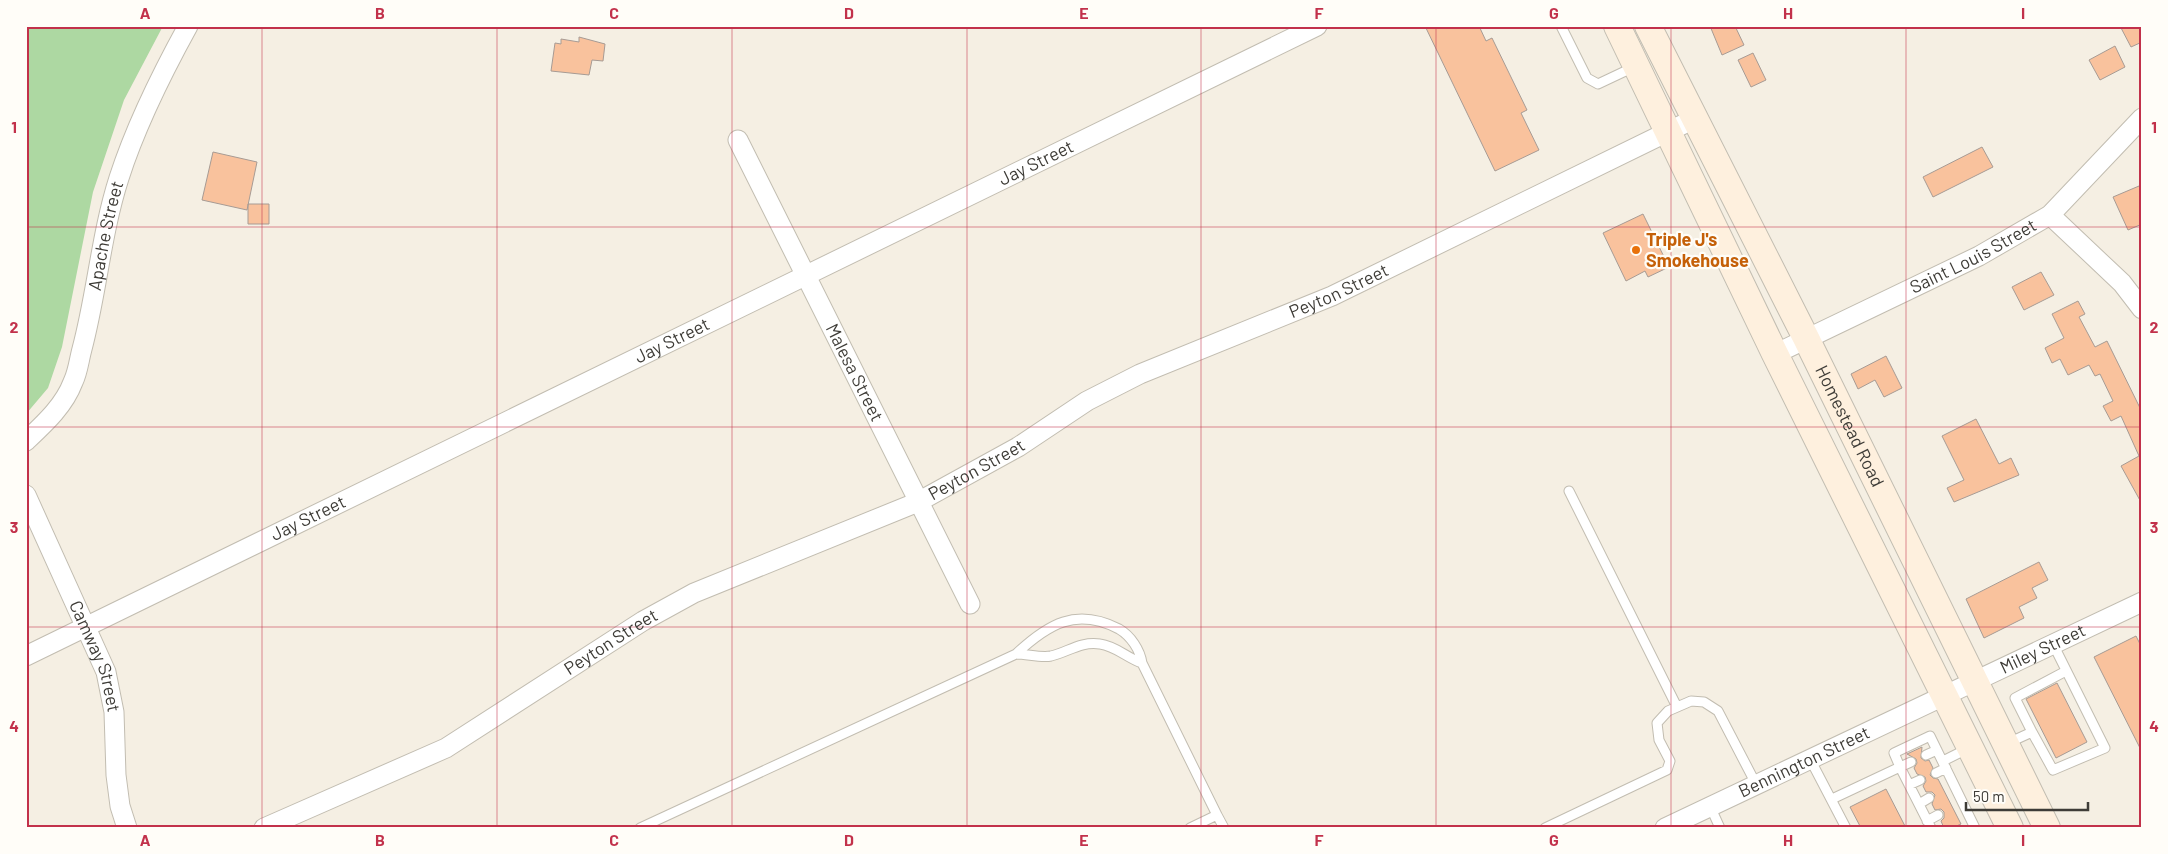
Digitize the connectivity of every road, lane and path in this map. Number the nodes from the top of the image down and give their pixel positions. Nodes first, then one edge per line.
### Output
1 (188, 26) edge
2 (1317, 26) edge
3 (1561, 26) edge
4 (1617, 26) edge
5 (1648, 26) edge
6 (1636, 66) junction
7 (2142, 118) edge
8 (1694, 120) junction
9 (1668, 132) junction
10 (738, 140) dead end
11 (2050, 215) junction
12 (805, 275) junction
13 (2142, 309) edge
14 (1806, 338) junction
15 (1775, 354) junction
16 (26, 441) edge
17 (1569, 491) dead end
18 (26, 495) edge
19 (918, 502) junction
20 (2142, 602) edge
21 (970, 604) dead end
22 (87, 626) junction
23 (2053, 644) junction
24 (1016, 654) junction
25 (26, 656) edge
26 (1142, 663) junction
27 (2066, 671) junction
28 (1973, 680) junction
29 (1943, 696) junction
30 (1677, 707) junction
31 (2032, 732) junction
32 (2006, 744) junction
33 (1969, 748) junction
34 (1937, 750) junction
35 (1926, 755) dead end
36 (1810, 759) junction
37 (1911, 762) dead end
38 (1944, 765) junction
39 (1900, 768) junction
40 (1936, 773) dead end
41 (1920, 780) dead end
42 (1756, 784) junction
43 (1909, 785) junction
44 (1954, 786) junction
45 (1944, 791) dead end
46 (1929, 798) dead end
47 (1832, 799) junction
48 (1963, 803) junction
49 (1918, 804) junction
50 (1710, 806) junction
51 (1953, 808) dead end
52 (1217, 815) junction
53 (1938, 816) dead end
54 (1929, 824) edge
55 (1674, 826) edge
56 (2005, 826) edge
57 (128, 828) edge
58 (264, 828) edge
59 (640, 828) edge
60 (1190, 828) edge
61 (1224, 828) edge
62 (1545, 828) edge
63 (1720, 828) edge
64 (1846, 828) edge
65 (1975, 828) edge
66 (2047, 828) edge

1 - 16 street, Apache Street
2 - 12 street, Jay Street
3 - 6 lane
4 - 6 main road, Homestead Road
5 - 8 main road, Homestead Road
6 - 9 main road, Homestead Road
7 - 11 street, Saint Louis Street
8 - 9 street, Peyton Street
8 - 14 main road, Homestead Road
9 - 15 main road, Homestead Road
9 - 19 street, Peyton Street
10 - 12 street, Malesa Street
11 - 13 street
11 - 14 street, Saint Louis Street
12 - 19 street, Malesa Street
12 - 22 street, Jay Street
14 - 15 street, Saint Louis Street
14 - 28 main road, Homestead Road
15 - 29 main road, Homestead Road
17 - 30 lane
18 - 22 street, Camway Street
19 - 21 street, Malesa Street
19 - 58 street, Peyton Street
20 - 23 street, Miley Street
22 - 25 street, Jay Street
22 - 57 street, Camway Street
23 - 27 lane
23 - 28 street, Miley Street
24 - 26 lane
24 - 26 lane
24 - 59 lane
26 - 52 lane
27 - 31 lane
27 - 31 lane
28 - 29 street, Miley Street
28 - 32 main road, Homestead Road
29 - 33 main road, Homestead Road
29 - 36 street, Bennington Street
30 - 42 lane
30 - 62 lane
31 - 32 lane
32 - 66 main road, Homestead Road
33 - 38 lane
33 - 56 main road, Homestead Road
34 - 35 lane
34 - 38 lane
34 - 39 lane
36 - 42 street, Bennington Street
36 - 47 lane
37 - 39 lane
38 - 40 lane
38 - 44 lane
39 - 43 lane
39 - 47 lane
41 - 43 lane
42 - 50 street, Bennington Street
43 - 49 lane
44 - 45 lane
44 - 48 lane
46 - 49 lane
47 - 64 lane
48 - 51 lane
48 - 65 lane
49 - 54 lane
50 - 55 street, Bennington Street
50 - 63 lane
52 - 60 lane
52 - 61 lane
53 - 54 lane

